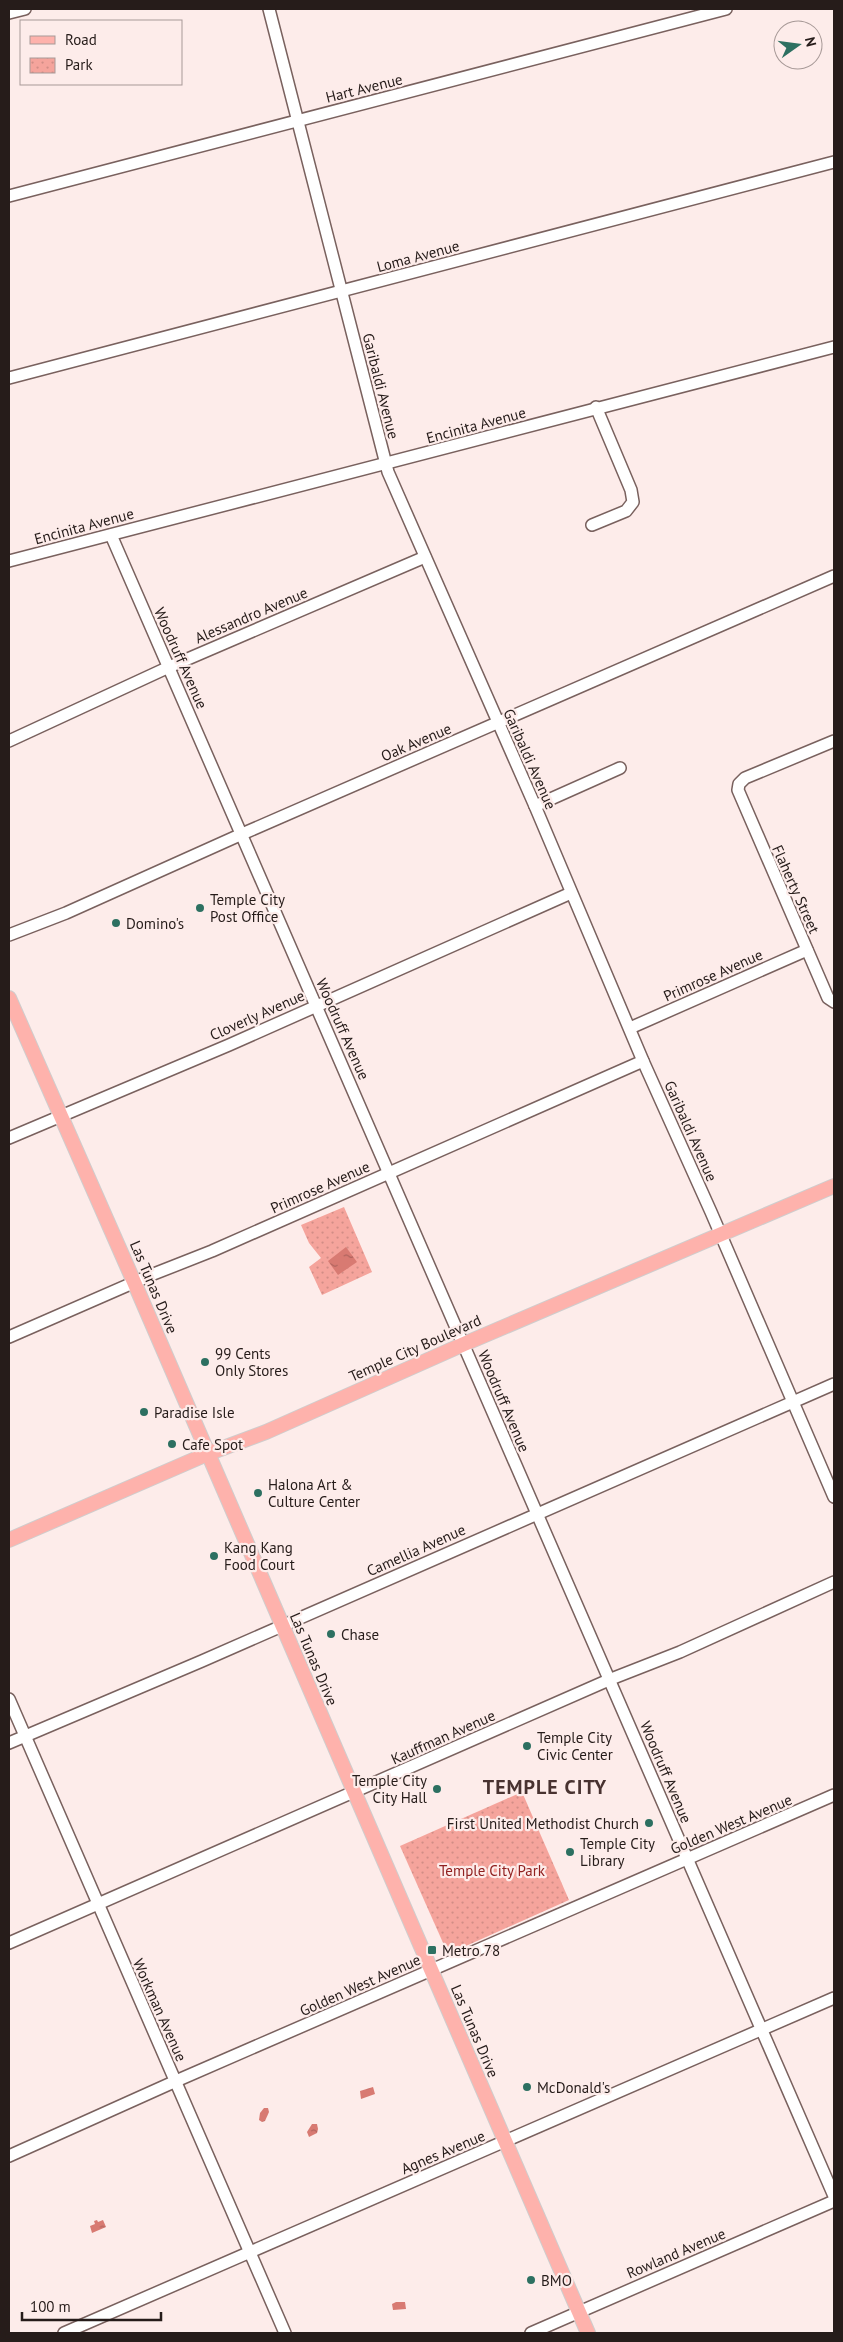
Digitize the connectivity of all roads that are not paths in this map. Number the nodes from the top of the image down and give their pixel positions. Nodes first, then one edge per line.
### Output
1 (26, 9) edge
2 (269, 9) edge
3 (726, 9) edge
4 (9, 13) edge
5 (298, 121) junction
6 (834, 162) edge
7 (9, 196) edge
8 (341, 291) junction
9 (834, 347) edge
10 (9, 378) edge
11 (596, 408) junction
12 (386, 465) junction
13 (592, 526) dead end
14 (111, 535) junction
15 (425, 557) junction
16 (9, 561) edge
17 (834, 576) edge
18 (169, 667) junction
19 (498, 722) junction
20 (9, 740) edge
21 (834, 741) edge
22 (620, 768) dead end
23 (535, 806) junction
24 (242, 834) junction
25 (571, 893) junction
26 (9, 935) edge
27 (807, 950) junction
28 (9, 998) edge
29 (834, 1002) edge
30 (317, 1005) junction
31 (630, 1028) junction
32 (643, 1061) junction
33 (61, 1116) junction
34 (9, 1138) edge
35 (390, 1172) junction
36 (834, 1186) edge
37 (720, 1234) junction
38 (134, 1282) junction
39 (9, 1337) edge
40 (464, 1344) junction
41 (834, 1384) edge
42 (793, 1402) junction
43 (207, 1454) junction
44 (834, 1497) edge
45 (537, 1514) junction
46 (9, 1540) edge
47 (834, 1582) edge
48 (281, 1625) junction
49 (611, 1679) junction
50 (9, 1699) edge
51 (25, 1736) junction
52 (9, 1743) edge
53 (353, 1792) junction
54 (834, 1796) edge
55 (688, 1859) junction
56 (98, 1903) junction
57 (9, 1943) edge
58 (431, 1970) junction
59 (834, 1998) edge
60 (762, 2029) junction
61 (176, 2081) junction
62 (504, 2141) junction
63 (9, 2156) edge
64 (834, 2196) edge
65 (834, 2201) edge
66 (249, 2252) junction
67 (579, 2312) junction
68 (64, 2333) edge
69 (284, 2333) edge
70 (531, 2333) edge
71 (588, 2333) edge

1 - 4 street
2 - 5 street, Garibaldi Avenue
3 - 5 street, Hart Avenue
5 - 7 street, Hart Avenue
5 - 8 street, Garibaldi Avenue
6 - 8 street, Loma Avenue
8 - 10 street, Loma Avenue
8 - 12 street, Garibaldi Avenue
9 - 11 street, Encinita Avenue
11 - 12 street, Encinita Avenue
11 - 13 street
12 - 14 street, Encinita Avenue
12 - 15 street, Garibaldi Avenue
14 - 16 street, Encinita Avenue
14 - 18 street, Woodruff Avenue
15 - 18 street, Alessandro Avenue
15 - 19 street, Garibaldi Avenue
17 - 19 street, Oak Avenue
18 - 20 street, Alessandro Avenue
18 - 24 street, Woodruff Avenue
19 - 23 street, Garibaldi Avenue
19 - 24 street, Oak Avenue
21 - 27 street, Flaherty Street
22 - 23 street
23 - 25 street, Garibaldi Avenue
24 - 26 street, Oak Avenue
24 - 30 street, Woodruff Avenue
25 - 30 street, Cloverly Avenue
25 - 31 street, Garibaldi Avenue
27 - 29 street, Flaherty Street
27 - 31 street, Primrose Avenue
28 - 33 main road, Las Tunas Drive
30 - 33 street, Cloverly Avenue
30 - 35 street, Woodruff Avenue
31 - 32 street, Garibaldi Avenue
32 - 35 street, Primrose Avenue
32 - 37 street, Garibaldi Avenue
33 - 34 street, Cloverly Avenue
33 - 38 main road, Las Tunas Drive
35 - 38 street, Primrose Avenue
35 - 40 street, Woodruff Avenue
36 - 37 main road, Temple City Boulevard
37 - 40 main road, Temple City Boulevard
37 - 42 street, Garibaldi Avenue
38 - 39 street, Primrose Avenue
38 - 43 main road, Las Tunas Drive
40 - 43 main road, Temple City Boulevard
40 - 45 street, Woodruff Avenue
41 - 42 street, Camellia Avenue
42 - 44 street, Garibaldi Avenue
42 - 45 street, Camellia Avenue
43 - 46 main road, Temple City Boulevard
43 - 48 main road, Las Tunas Drive
45 - 48 street, Camellia Avenue
45 - 49 street, Woodruff Avenue
47 - 49 street, Kauffman Avenue
48 - 51 street, Camellia Avenue
48 - 53 main road, Las Tunas Drive
49 - 53 street, Kauffman Avenue
49 - 55 street, Woodruff Avenue
50 - 51 street, Workman Avenue
51 - 52 street, Camellia Avenue
51 - 56 street, Workman Avenue
53 - 56 street, Kauffman Avenue
53 - 58 main road, Las Tunas Drive
54 - 55 street, Golden West Avenue
55 - 58 street, Golden West Avenue
55 - 60 street, Woodruff Avenue
56 - 57 street, Kauffman Avenue
56 - 61 street, Workman Avenue
58 - 61 street, Golden West Avenue
58 - 62 main road, Las Tunas Drive
59 - 60 street, Agnes Avenue
60 - 62 street, Agnes Avenue
60 - 64 street, Woodruff Avenue
61 - 63 street, Golden West Avenue
61 - 66 street, Workman Avenue
62 - 66 street, Agnes Avenue
62 - 67 main road, Las Tunas Drive
65 - 67 street, Rowland Avenue
66 - 68 street, Agnes Avenue
66 - 69 street, Workman Avenue
67 - 70 street, Rowland Avenue
67 - 71 main road, Las Tunas Drive

